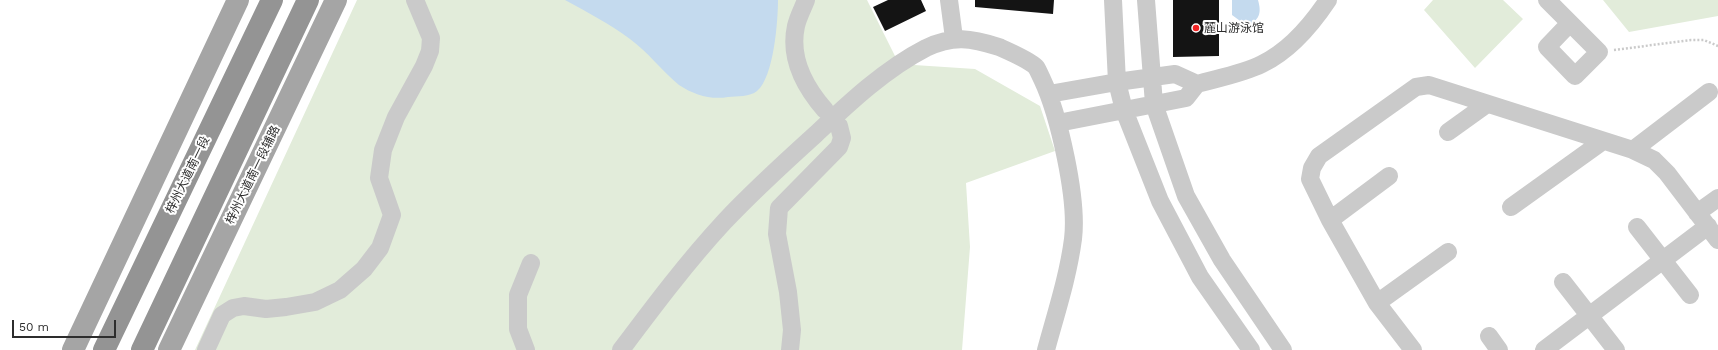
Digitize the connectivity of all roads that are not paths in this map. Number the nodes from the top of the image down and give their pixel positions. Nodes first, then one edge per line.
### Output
1 (238, 0) edge
2 (272, 0) edge
3 (308, 0) edge
4 (336, 0) edge
5 (415, 0) edge
6 (806, 0) edge
7 (950, 0) edge
8 (1113, 0) edge
9 (1146, 0) edge
10 (1328, 0) edge
11 (1547, 0) edge
12 (1570, 23) junction
13 (954, 38) junction
14 (1151, 77) junction
15 (1117, 82) junction
16 (1197, 84) junction
17 (1709, 92) dead end
18 (1049, 94) junction
19 (1154, 104) junction
20 (1487, 104) junction
21 (825, 110) dead end
22 (1124, 110) junction
23 (1058, 123) junction
24 (839, 126) dead end
25 (1448, 132) dead end
26 (1603, 141) junction
27 (1633, 150) junction
28 (1389, 176) dead end
29 (1718, 198) edge
30 (1512, 207) dead end
31 (1330, 220) junction
32 (1708, 227) edge
33 (1637, 228) dead end
34 (1448, 252) dead end
35 (1663, 260) junction
36 (531, 263) dead end
37 (1563, 282) dead end
38 (1690, 295) dead end
39 (127, 301) junction
40 (1377, 303) junction
41 (1589, 316) junction
42 (73, 350) edge
43 (97, 350) edge
44 (104, 350) edge
45 (142, 350) edge
46 (169, 350) edge
47 (206, 350) edge
48 (526, 350) edge
49 (621, 350) edge
50 (790, 350) edge
51 (1046, 350) edge
52 (1251, 350) edge
53 (1283, 350) edge
54 (1413, 350) edge
55 (1544, 350) edge
56 (1616, 350) edge

1 - 42 main road
2 - 39 highway, 梓州大道南一段
3 - 45 highway
4 - 46 main road, 梓州大道南一段辅路
5 - 47 street
6 - 21 street
7 - 13 street
8 - 15 street
9 - 14 street
10 - 16 street
11 - 12 street
12 - 12 street
13 - 18 street
13 - 49 street
14 - 15 street
14 - 16 street
14 - 19 street
15 - 18 street
15 - 22 street
16 - 19 street
17 - 27 street
18 - 23 street
19 - 22 street
19 - 53 street
20 - 25 street
20 - 26 street
20 - 31 street
22 - 23 street
22 - 52 street
23 - 51 street
24 - 50 street
26 - 27 street
26 - 30 street
27 - 32 street
28 - 31 street
29 - 32 street
31 - 40 street
32 - 35 street
33 - 35 street
34 - 40 street
35 - 38 street
35 - 41 street
36 - 48 street
37 - 41 street
39 - 43 main road
39 - 44 highway, 梓州大道南一段
40 - 54 street
41 - 55 street
41 - 56 street

